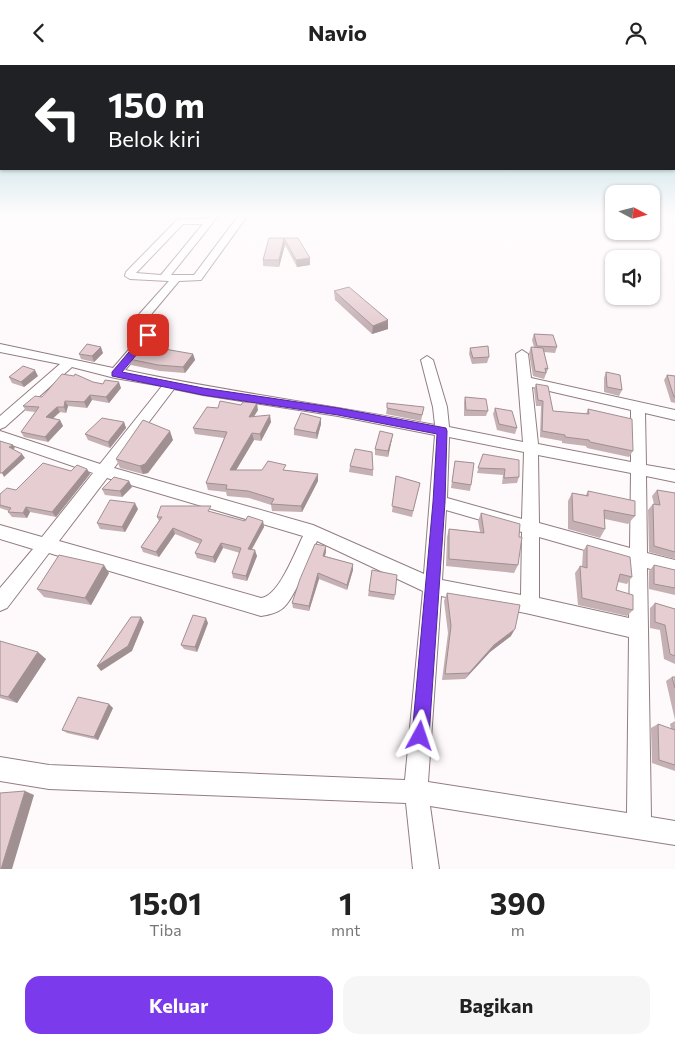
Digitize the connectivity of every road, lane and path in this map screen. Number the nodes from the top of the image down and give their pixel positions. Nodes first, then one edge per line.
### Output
1 (151, 253) edge
2 (184, 253) edge
3 (216, 253) edge
4 (163, 278) junction
5 (176, 279) junction
6 (3, 353) edge
7 (522, 353) dead end
8 (427, 361) dead end
9 (69, 363) junction
10 (115, 374) junction
11 (524, 381) junction
12 (171, 384) junction
13 (638, 407) junction
14 (675, 415) edge
15 (0, 424) edge
16 (442, 431) junction
17 (0, 436) edge
18 (532, 448) junction
19 (637, 469) junction
20 (104, 471) junction
21 (675, 476) edge
22 (439, 502) junction
23 (531, 528) junction
24 (313, 531) junction
25 (0, 532) edge
26 (46, 545) junction
27 (639, 558) junction
28 (675, 568) edge
29 (432, 586) junction
30 (0, 602) edge
31 (530, 605) junction
32 (639, 630) junction
33 (0, 769) edge
34 (416, 792) junction
35 (638, 827) junction
36 (675, 833) edge
37 (426, 869) edge

1 - 4 street
2 - 4 street
3 - 5 street
4 - 5 street
5 - 10 street
6 - 9 street
7 - 11 street
8 - 16 street
9 - 10 street
9 - 15 street
10 - 12 street
11 - 13 street
11 - 18 street
12 - 16 street
12 - 20 street
13 - 14 street
13 - 19 street
16 - 18 street
16 - 22 street
17 - 20 street
18 - 19 street
18 - 23 street
19 - 21 street
19 - 27 street
20 - 24 street
20 - 26 street
22 - 23 street
22 - 29 street
23 - 27 street
23 - 31 street
24 - 26 street
24 - 29 street
25 - 26 street
26 - 30 street
27 - 28 street
27 - 32 street
29 - 31 street
29 - 34 street
31 - 32 street
32 - 35 street
33 - 34 street
34 - 35 street
34 - 37 street
35 - 36 street

